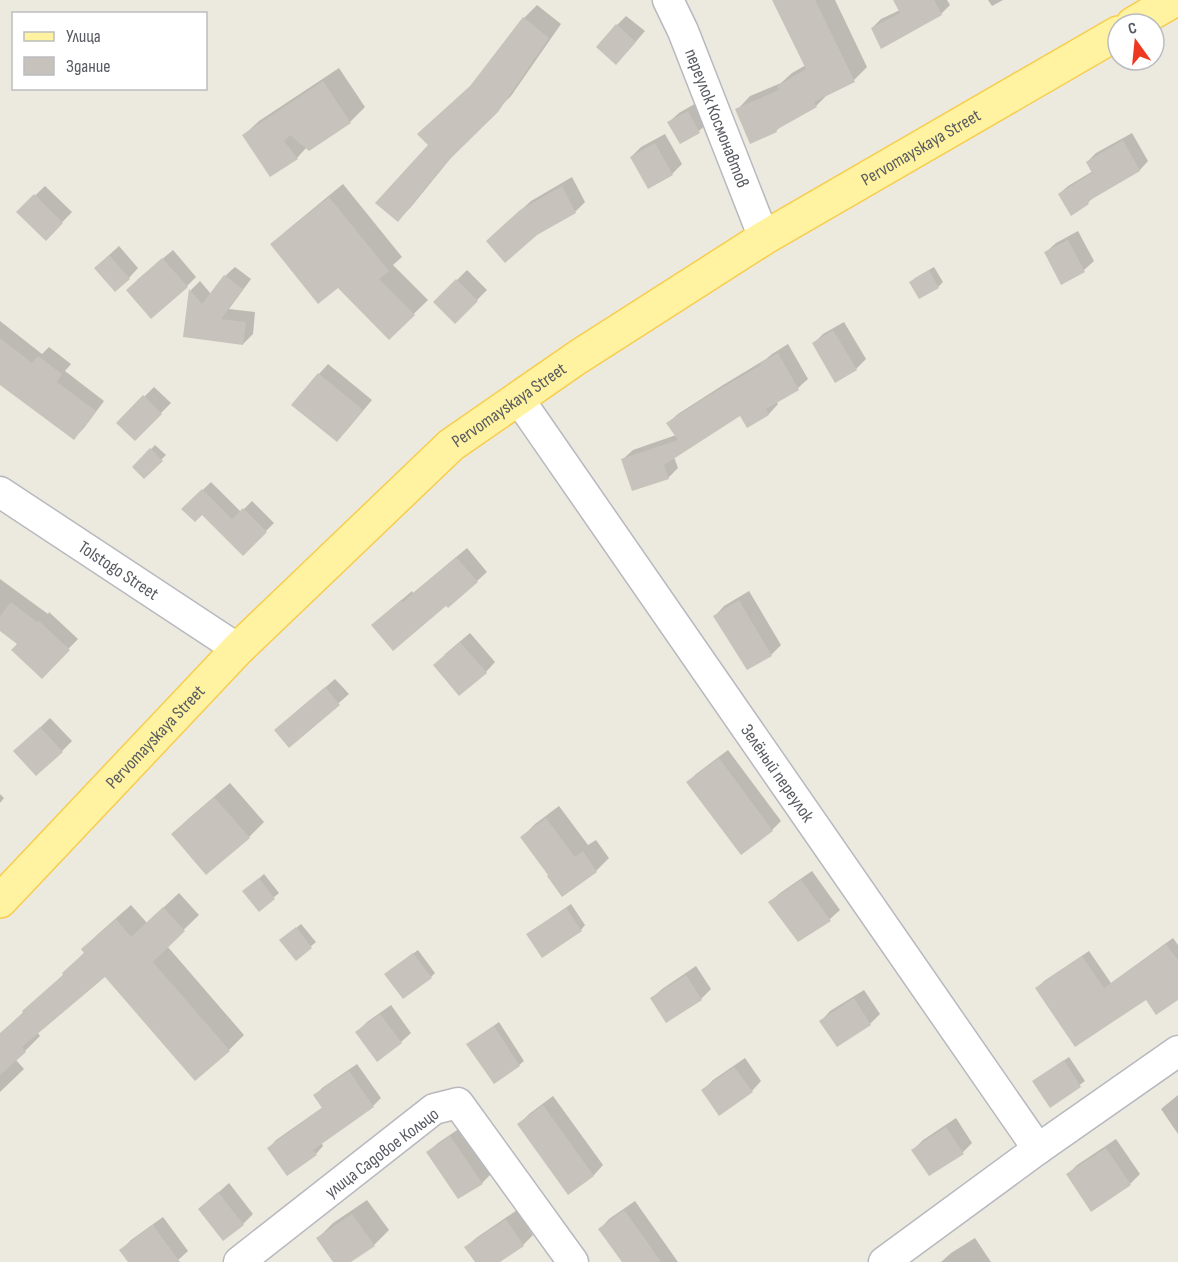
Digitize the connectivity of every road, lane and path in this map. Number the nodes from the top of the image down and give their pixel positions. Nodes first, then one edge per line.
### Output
1 (668, 0) edge
2 (1174, 0) edge
3 (1154, 12) edge
4 (1106, 40) edge
5 (764, 238) junction
6 (518, 398) junction
7 (0, 492) edge
8 (238, 649) junction
9 (0, 901) edge
10 (1178, 1051) edge
11 (1038, 1149) junction
12 (239, 1262) edge
13 (573, 1262) edge
14 (884, 1262) edge

1 - 5 street, переулок Космонавтов
2 - 3 main road
4 - 5 main road, Pervomayskaya Street
5 - 6 main road, Pervomayskaya Street
6 - 8 main road, Pervomayskaya Street
6 - 11 street, Зелёный переулок
7 - 8 street, Tolstogo Street
8 - 9 main road, Pervomayskaya Street
10 - 11 street
11 - 14 street
12 - 13 street, улица Садовое Кольцо

